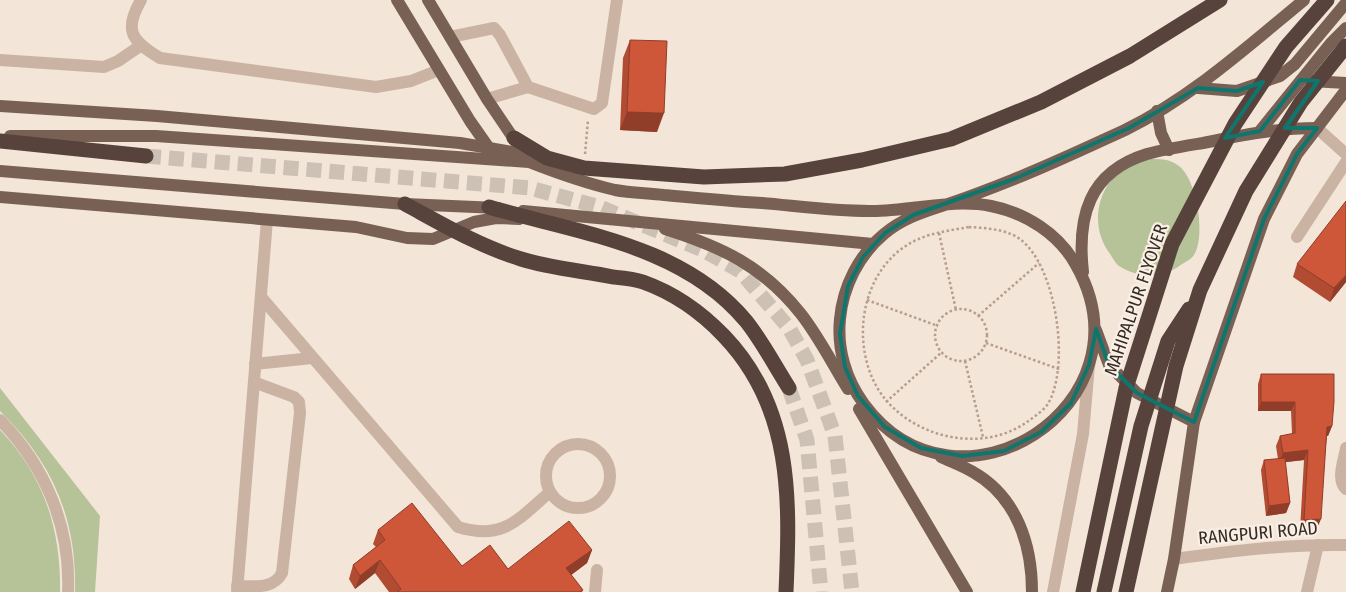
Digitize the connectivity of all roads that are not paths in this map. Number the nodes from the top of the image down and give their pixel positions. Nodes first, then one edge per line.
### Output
1 (142, 0) edge
2 (397, 0) edge
3 (428, 0) edge
4 (617, 0) edge
5 (1220, 0) edge
6 (1304, 0) edge
7 (1327, 0) edge
8 (1346, 3) edge
9 (1346, 28) edge
10 (450, 37) junction
11 (140, 46) junction
12 (1346, 46) edge
13 (0, 60) edge
14 (439, 70) junction
15 (1300, 80) junction
16 (1346, 83) edge
17 (528, 87) junction
18 (1198, 88) junction
19 (1346, 90) edge
20 (487, 98) junction
21 (0, 106) edge
22 (1157, 111) junction
23 (1317, 128) junction
24 (1260, 131) junction
25 (0, 136) edge
26 (514, 138) junction
27 (0, 141) edge
28 (488, 148) junction
29 (1169, 150) junction
30 (1346, 154) edge
31 (146, 156) tunnel mouth
32 (526, 158) junction
33 (498, 162) junction
34 (1346, 162) edge
35 (0, 171) edge
36 (0, 197) edge
37 (405, 204) junction
38 (944, 205) junction
39 (490, 207) junction
40 (267, 220) junction
41 (533, 220) junction
42 (641, 221) junction
43 (454, 231) junction
44 (1297, 237) dead end
45 (873, 244) junction
46 (1084, 282) junction
47 (1200, 290) junction
48 (261, 297) junction
49 (1094, 322) junction
50 (312, 358) junction
51 (255, 364) junction
52 (1089, 365) junction
53 (254, 382) junction
54 (789, 388) tunnel mouth
55 (0, 420) edge
56 (1194, 422) junction
57 (921, 448) junction
58 (1346, 448) edge
59 (1346, 489) edge
60 (550, 492) junction
61 (1318, 545) junction
62 (1346, 545) edge
63 (1174, 559) junction
64 (597, 570) dead end
65 (237, 589) edge
66 (68, 592) edge
67 (595, 592) edge
68 (786, 592) edge
69 (967, 592) edge
70 (1032, 592) edge
71 (1053, 592) edge
72 (1084, 592) edge
73 (1104, 592) edge
74 (1126, 592) edge
75 (1167, 592) edge
76 (1307, 592) edge

1 - 11 street
2 - 14 main road
3 - 10 main road
4 - 17 street
5 - 26 highway
6 - 18 main road
7 - 72 highway, MAHIPALPUR FLYOVER, bridge
8 - 18 main road
9 - 15 main road
10 - 17 street
10 - 20 main road
11 - 13 street
11 - 14 street
12 - 47 highway, bridge
14 - 28 main road
15 - 16 main road
15 - 24 main road
17 - 20 street
18 - 22 main road
19 - 23 main road
20 - 26 main road
21 - 28 main road
22 - 29 main road
22 - 38 main road
23 - 24 main road
23 - 30 street
23 - 56 main road
24 - 29 main road
25 - 33 main road
26 - 32 main road
27 - 31 highway
28 - 32 main road
28 - 33 main road
29 - 46 main road
32 - 33 main road
32 - 38 main road
34 - 44 street
35 - 37 main road
36 - 40 main road
37 - 39 main road
37 - 43 highway
38 - 45 main road
38 - 46 main road
39 - 41 highway
39 - 42 main road
40 - 43 main road
40 - 48 street
41 - 43 main road
41 - 54 highway
42 - 45 main road
42 - 69 main road
43 - 68 highway
45 - 57 main road
46 - 49 main road
47 - 73 highway, bridge
47 - 74 highway, bridge
48 - 50 street
48 - 51 street
49 - 52 main road
49 - 56 main road
50 - 51 street
50 - 60 street
51 - 53 street
52 - 57 main road
52 - 71 street
53 - 65 street
53 - 65 street
55 - 66 street
56 - 63 main road
57 - 70 main road
58 - 59 street
60 - 60 street
61 - 62 street, RANGPURI ROAD
61 - 63 street, RANGPURI ROAD
61 - 76 street
63 - 75 main road
64 - 67 street

